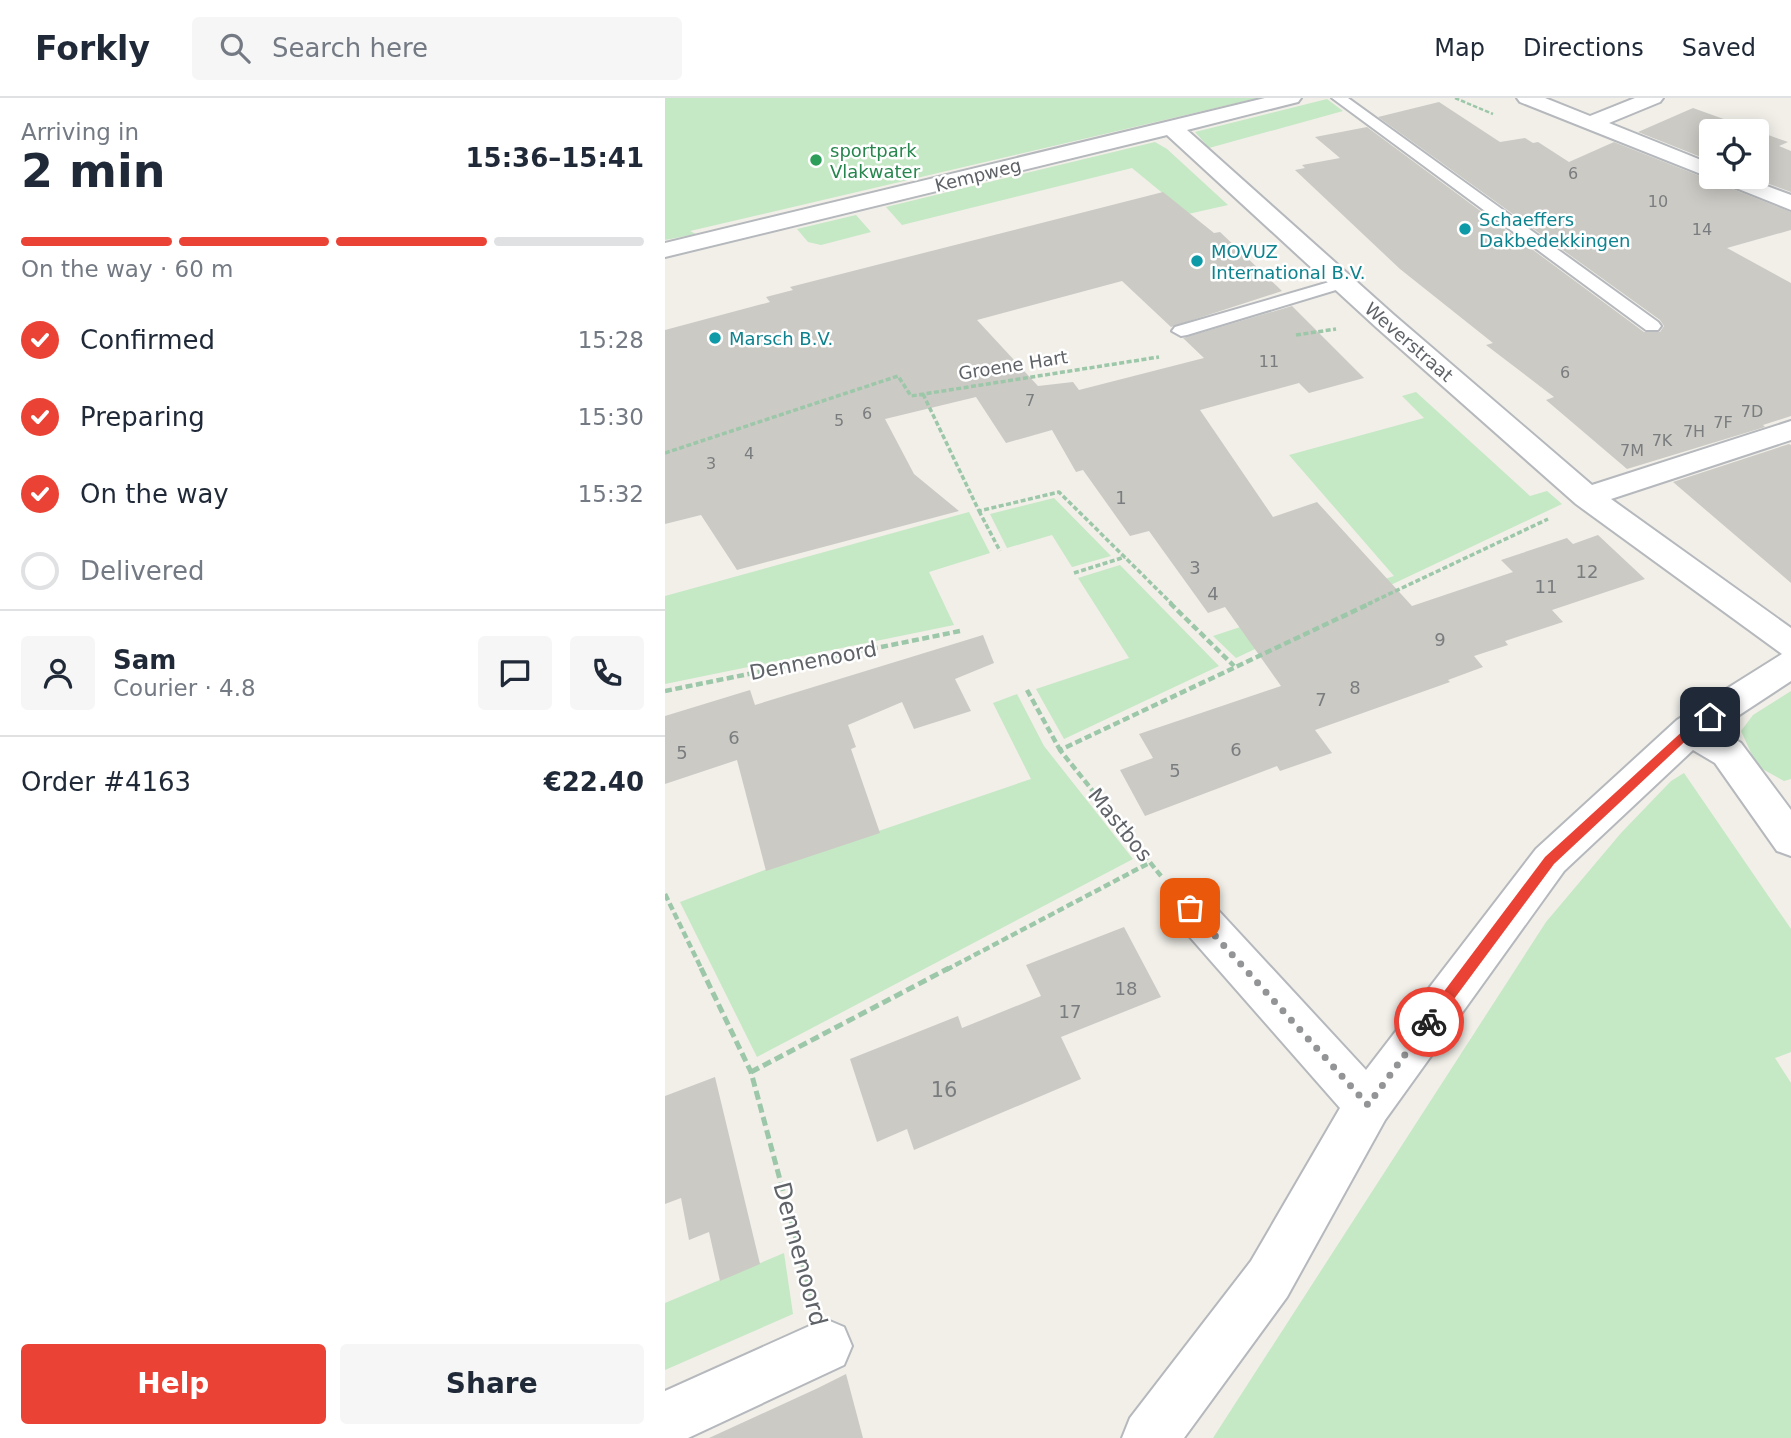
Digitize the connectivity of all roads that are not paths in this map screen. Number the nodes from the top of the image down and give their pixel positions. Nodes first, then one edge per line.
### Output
1 (1291, 98) edge
2 (1339, 98) edge
3 (1527, 98) edge
4 (1653, 98) edge
5 (1589, 124) junction
6 (1172, 128) junction
7 (1699, 167) edge
8 (1753, 189) edge
9 (1791, 204) edge
10 (665, 250) edge
11 (1343, 283) junction
12 (1652, 326) dead end
13 (1181, 331) dead end
14 (1791, 429) edge
15 (1588, 498) junction
16 (1791, 645) edge
17 (1791, 664) edge
18 (1690, 730) junction
19 (1777, 798) edge
20 (1791, 840) edge
21 (1190, 908) road end
22 (1368, 1105) junction
23 (825, 1346) road end
24 (665, 1420) edge
25 (1150, 1438) edge

1 - 6 street, Kempweg
2 - 12 lane
3 - 5 street
4 - 5 street
5 - 7 street
6 - 10 street, Kempweg
6 - 11 street, Weverstraat
8 - 9 street
11 - 13 lane
11 - 15 street, Weverstraat
14 - 15 street
15 - 16 street, Weverstraat
17 - 18 street
18 - 19 street
18 - 22 street
19 - 20 street
21 - 22 street
22 - 25 street
23 - 24 street, Dennenoord

